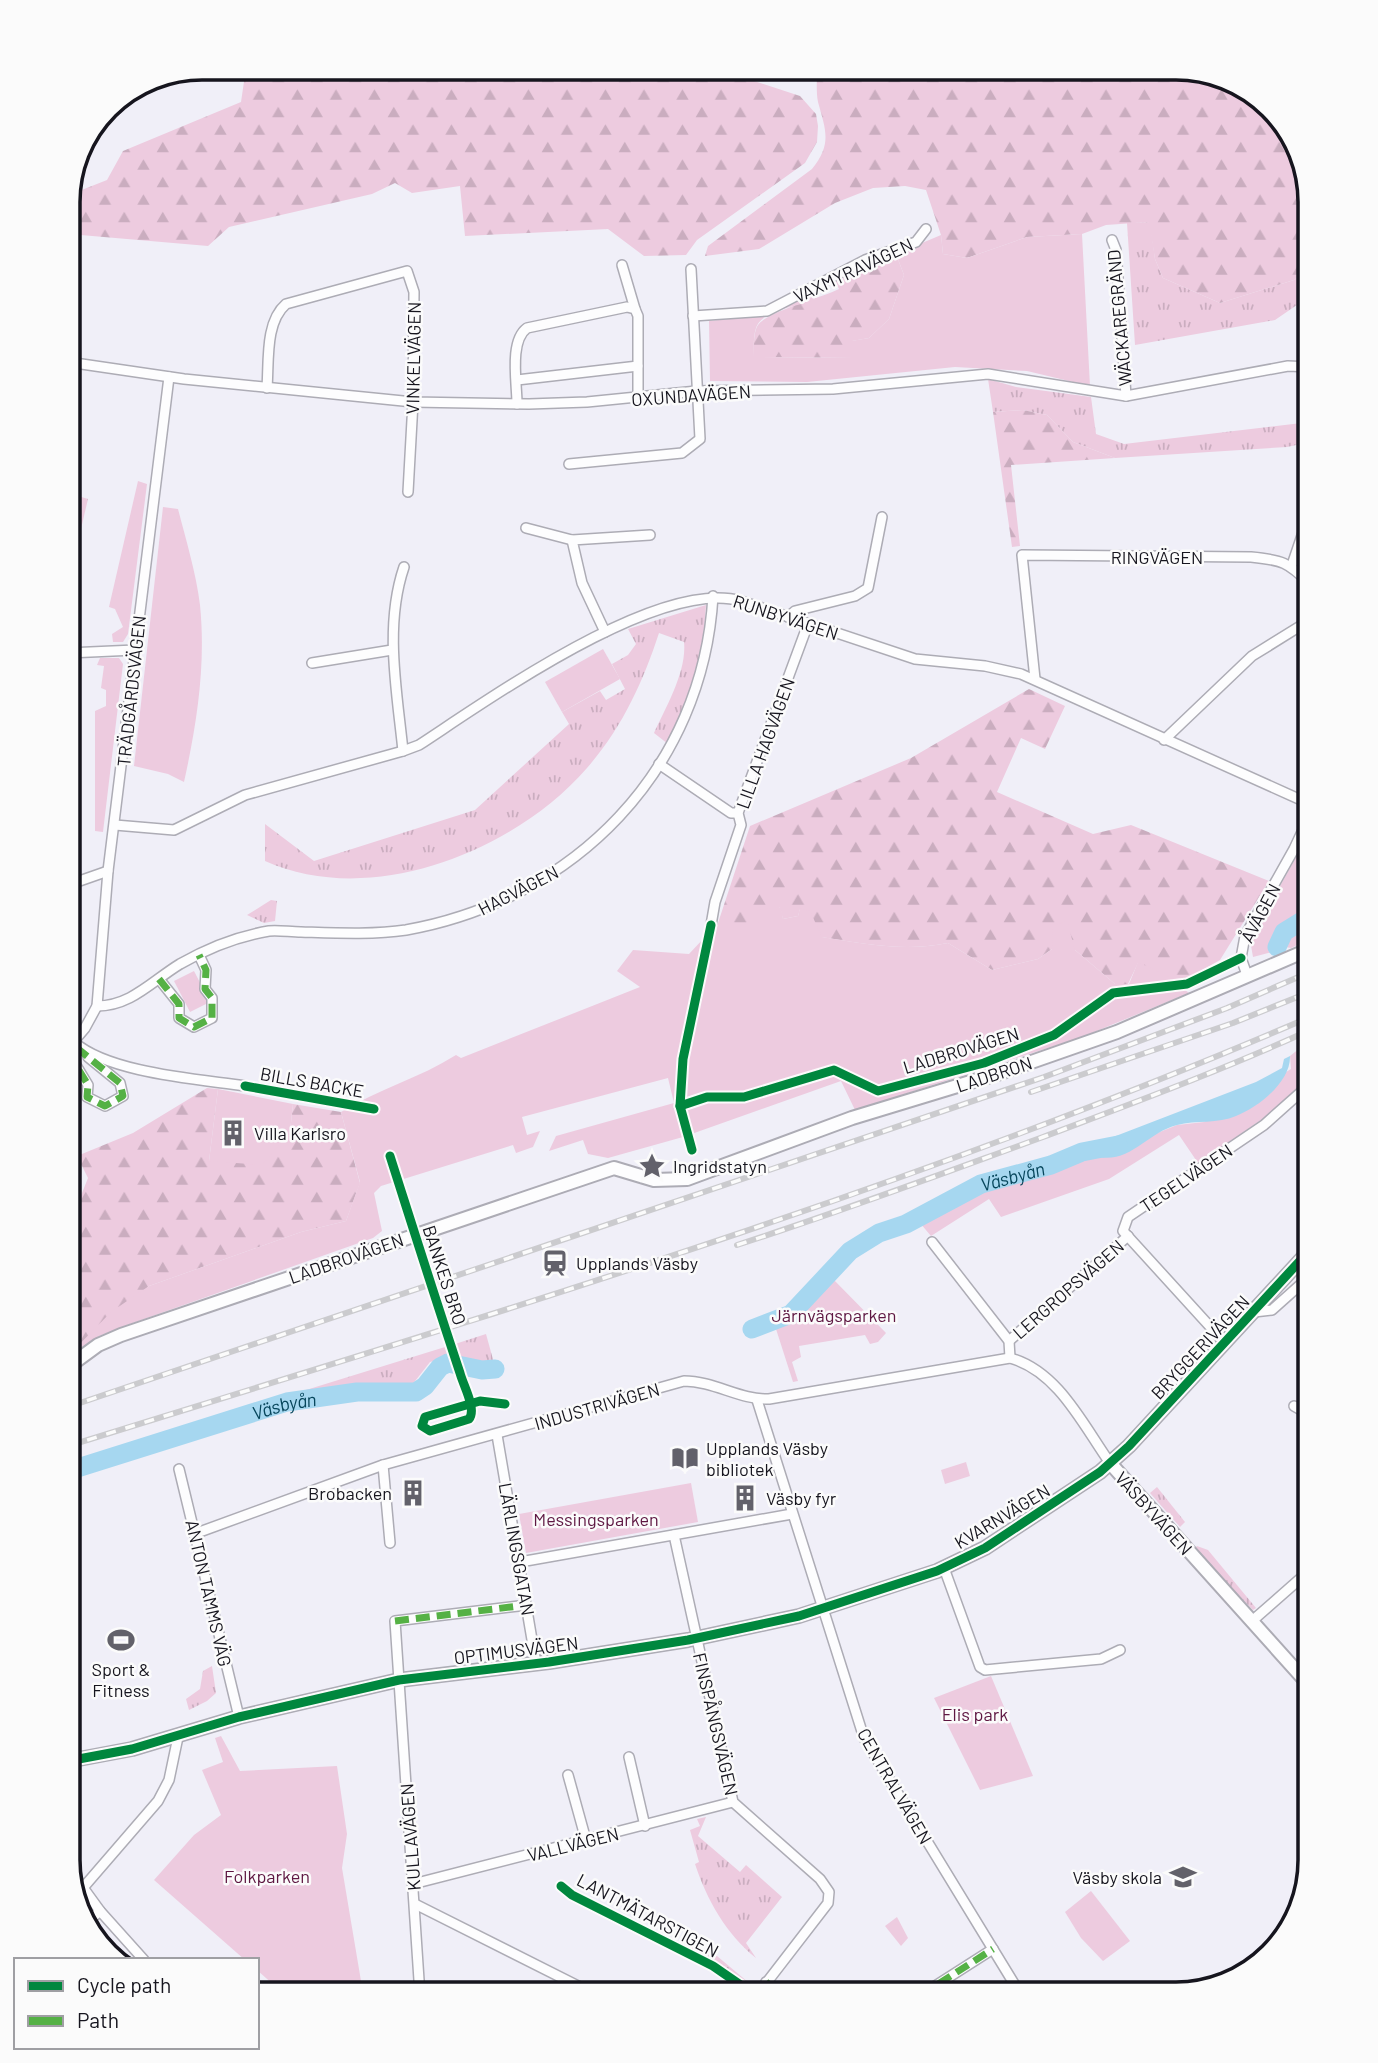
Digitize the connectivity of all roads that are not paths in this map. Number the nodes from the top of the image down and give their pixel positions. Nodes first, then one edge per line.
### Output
1 (926, 229) dead end
2 (1112, 240) dead end
3 (622, 265) dead end
4 (691, 269) dead end
5 (635, 309) junction
6 (693, 316) junction
7 (81, 364) edge
8 (638, 366) junction
9 (1298, 366) edge
10 (169, 377) junction
11 (517, 380) junction
12 (267, 388) junction
13 (697, 391) junction
14 (1126, 396) junction
15 (638, 398) junction
16 (413, 402) junction
17 (517, 404) junction
18 (569, 464) dead end
19 (408, 492) dead end
20 (882, 517) dead end
21 (526, 528) dead end
22 (650, 535) dead end
23 (572, 540) junction
24 (1298, 547) edge
25 (1292, 565) junction
26 (404, 567) dead end
27 (1298, 571) edge
28 (713, 596) junction
29 (788, 617) junction
30 (808, 624) junction
31 (1298, 627) edge
32 (605, 632) junction
33 (135, 650) junction
34 (393, 650) junction
35 (81, 652) edge
36 (312, 663) dead end
37 (1035, 679) junction
38 (1164, 740) junction
39 (404, 751) junction
40 (659, 764) junction
41 (1298, 799) edge
42 (738, 813) junction
43 (114, 825) junction
44 (1298, 840) edge
45 (108, 871) junction
46 (81, 880) edge
47 (711, 925) dead end
48 (199, 955) junction
49 (1298, 955) edge
50 (1247, 975) junction
51 (159, 979) junction
52 (97, 1006) junction
53 (80, 1032) edge
54 (80, 1050) edge
55 (80, 1054) edge
56 (80, 1068) edge
57 (246, 1086) dead end
58 (1298, 1095) edge
59 (671, 1181) joint
60 (1128, 1236) junction
61 (932, 1242) dead end
62 (1298, 1263) edge
63 (1298, 1287) edge
64 (1254, 1312) junction
65 (1009, 1341) junction
66 (1225, 1343) junction
67 (80, 1358) edge
68 (1010, 1358) junction
69 (757, 1399) junction
70 (1294, 1406) dead end
71 (1298, 1408) edge
72 (497, 1435) junction
73 (1110, 1464) junction
74 (383, 1465) junction
75 (179, 1469) dead end
76 (792, 1514) junction
77 (194, 1534) junction
78 (674, 1535) junction
79 (390, 1543) dead end
80 (520, 1562) junction
81 (944, 1568) junction
82 (1298, 1581) edge
83 (527, 1605) junction
84 (822, 1608) junction
85 (1252, 1622) junction
86 (696, 1639) junction
87 (1120, 1650) dead end
88 (536, 1663) junction
89 (1298, 1673) edge
90 (399, 1680) junction
91 (239, 1717) junction
92 (214, 1725) junction
93 (178, 1737) junction
94 (122, 1750) junction
95 (629, 1757) dead end
96 (80, 1759) edge
97 (568, 1775) dead end
98 (733, 1802) junction
99 (645, 1826) junction
100 (586, 1840) junction
101 (413, 1884) junction
102 (84, 1887) edge
103 (85, 1893) edge
104 (415, 1905) junction
105 (100, 1911) junction
106 (94, 1916) edge
107 (993, 1949) junction
108 (142, 1958) edge
109 (419, 1982) edge
110 (570, 1982) edge
111 (766, 1982) edge
112 (941, 1982) edge
113 (1013, 1982) edge

1 - 6 street, VAXMYRAVÄGEN
2 - 14 street, WÄCKAREGRÄND
3 - 5 street
4 - 6 street
5 - 8 street
5 - 11 street
6 - 13 street
7 - 10 street, OXUNDAVÄGEN
8 - 11 street, OXUNDAVÄGEN
8 - 15 street
9 - 14 street, OXUNDAVÄGEN
10 - 12 street, OXUNDAVÄGEN
10 - 33 street, TRÄDGÅRDSVÄGEN
11 - 17 street
12 - 16 street, OXUNDAVÄGEN
12 - 16 street, VINKELVÄGEN
13 - 14 street, OXUNDAVÄGEN
13 - 15 street, OXUNDAVÄGEN
13 - 18 street
15 - 17 street, OXUNDAVÄGEN
16 - 17 street, OXUNDAVÄGEN
16 - 19 street, VINKELVÄGEN
20 - 29 street
21 - 23 street
22 - 23 street
23 - 32 street
24 - 25 street
25 - 27 street
25 - 37 street, RINGVÄGEN
26 - 34 street
28 - 29 street, RUNBYVÄGEN
28 - 32 street, RUNBYVÄGEN
28 - 40 street, HAGVÄGEN
29 - 30 street, RUNBYVÄGEN
30 - 37 street, RUNBYVÄGEN
30 - 42 street, LILLA HAGVÄGEN
31 - 38 street
32 - 39 street, RUNBYVÄGEN
33 - 35 street
33 - 43 street, TRÄDGÅRDSVÄGEN
34 - 36 street
34 - 39 street
37 - 38 street, RUNBYVÄGEN
38 - 41 street, RUNBYVÄGEN
39 - 43 street, RUNBYVÄGEN
40 - 42 street
40 - 48 street, HAGVÄGEN
42 - 47 street, LILLA HAGVÄGEN
43 - 45 street, TRÄDGÅRDSVÄGEN
44 - 50 street, ÅVÄGEN
45 - 46 street
45 - 52 street, TRÄDGÅRDSVÄGEN
48 - 51 street, HAGVÄGEN
48 - 51 street
49 - 50 street, LADBRON
50 - 59 street, LADBRON
51 - 52 street, HAGVÄGEN
52 - 53 street
54 - 57 street, BILLS BACKE
55 - 56 street
58 - 60 street, TEGELVÄGEN
59 - 67 street, LADBROVÄGEN
60 - 65 street, LERGROPSVÄGEN
60 - 66 street
61 - 65 street
62 - 64 street, BRYGGERIVÄGEN
63 - 64 street
64 - 66 street, BRYGGERIVÄGEN
65 - 68 street
66 - 73 street, BRYGGERIVÄGEN
68 - 69 street, INDUSTRIVÄGEN
68 - 73 street, VÄSBYVÄGEN
69 - 72 street, INDUSTRIVÄGEN
69 - 76 street, CENTRALVÄGEN
70 - 71 street
72 - 74 street, INDUSTRIVÄGEN
72 - 80 street, LÄRLINGSGATAN
73 - 81 street, KVARNVÄGEN
73 - 85 street, VÄSBYVÄGEN
74 - 77 street, INDUSTRIVÄGEN
74 - 79 street
75 - 77 street, ANTON TAMMS VÄG
76 - 78 street
76 - 84 street, CENTRALVÄGEN
77 - 91 street, ANTON TAMMS VÄG
78 - 80 street
78 - 86 street, FINSPÅNGSVÄGEN
80 - 83 street, LÄRLINGSGATAN
81 - 84 street, KVARNVÄGEN
81 - 87 street
82 - 85 street
83 - 88 street, LÄRLINGSGATAN
83 - 90 street, KULLAVÄGEN
84 - 86 street, OPTIMUSVÄGEN
84 - 107 street, CENTRALVÄGEN
85 - 89 street, VÄSBYVÄGEN
86 - 88 street, OPTIMUSVÄGEN
86 - 98 street, FINSPÅNGSVÄGEN
88 - 90 street, OPTIMUSVÄGEN
90 - 91 street, OPTIMUSVÄGEN
90 - 101 street, KULLAVÄGEN
91 - 92 street, OPTIMUSVÄGEN
92 - 93 street, OPTIMUSVÄGEN
92 - 94 street, OPTIMUSVÄGEN
93 - 94 street, OPTIMUSVÄGEN
93 - 102 street
94 - 96 street, OPTIMUSVÄGEN
95 - 99 street
97 - 100 street
98 - 99 street, VALLVÄGEN
98 - 111 street, FINSPÅNGSVÄGEN
99 - 100 street, VALLVÄGEN
100 - 101 street, VALLVÄGEN
101 - 104 street, KULLAVÄGEN
103 - 105 street
104 - 109 street, KULLAVÄGEN
104 - 110 street
105 - 106 street
105 - 108 street
107 - 112 street
107 - 113 street, CENTRALVÄGEN

